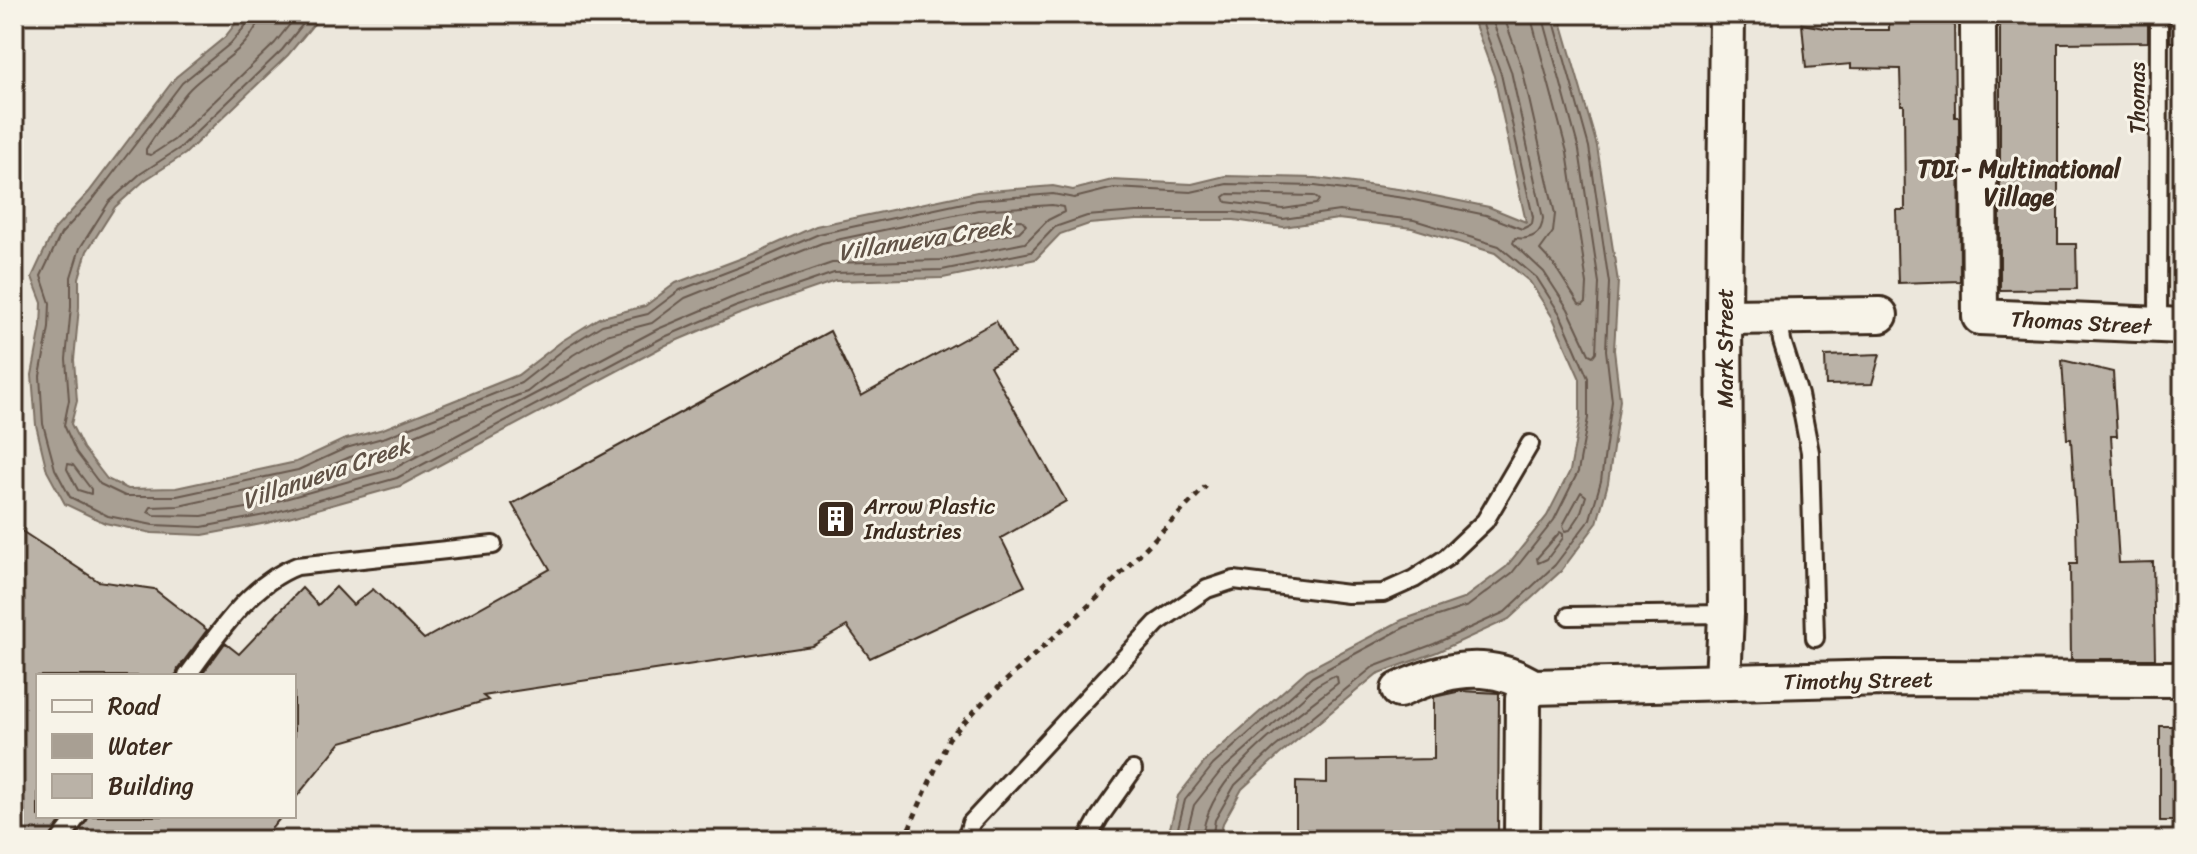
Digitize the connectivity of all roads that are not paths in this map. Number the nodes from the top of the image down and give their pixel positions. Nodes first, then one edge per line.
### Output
1 (1727, 14) edge
2 (2159, 14) edge
3 (1978, 25) dead end
4 (1880, 315) dead end
5 (1779, 316) junction
6 (1724, 317) junction
7 (2171, 326) edge
8 (1530, 444) dead end
9 (493, 545) dead end
10 (1726, 614) junction
11 (1569, 616) dead end
12 (1815, 638) dead end
13 (189, 674) edge
14 (2183, 679) edge
15 (1723, 682) junction
16 (1533, 687) junction
17 (1399, 690) dead end
18 (1133, 770) dead end
19 (76, 818) edge
20 (60, 840) edge
21 (966, 840) edge
22 (1087, 840) edge
23 (1522, 840) edge

1 - 6 street, Mark Street
2 - 7 lane, Thomas
3 - 7 street, Thomas Street
4 - 5 street
5 - 6 street
5 - 12 lane
6 - 10 street, Mark Street
8 - 21 lane
9 - 13 lane
10 - 11 lane
10 - 15 street, Mark Street
14 - 15 street, Timothy Street
15 - 16 street, Timothy Street
16 - 17 street
16 - 23 street
18 - 22 lane
19 - 20 lane

